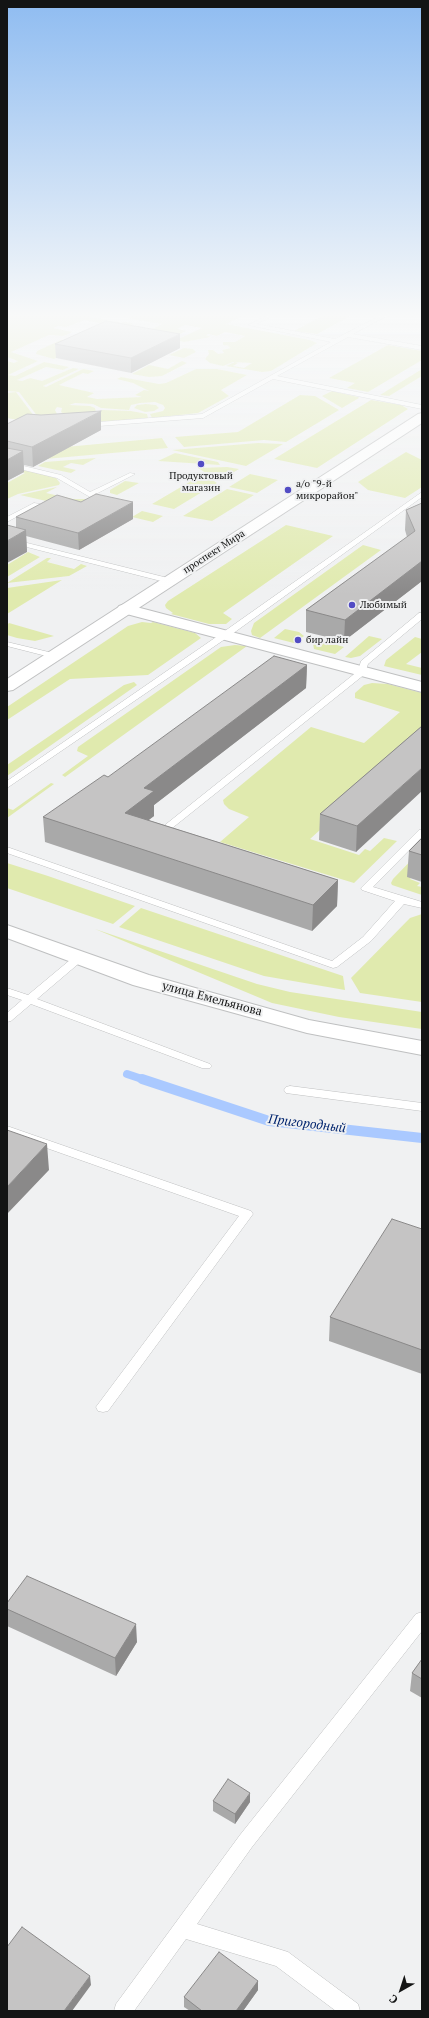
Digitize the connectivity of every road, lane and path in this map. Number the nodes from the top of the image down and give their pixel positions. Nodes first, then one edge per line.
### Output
1 (219, 407) edge
2 (422, 417) edge
3 (80, 426) edge
4 (7, 464) edge
5 (132, 474) dead end
6 (422, 494) edge
7 (36, 504) edge
8 (7, 520) edge
9 (7, 540) edge
10 (169, 581) junction
11 (125, 609) junction
12 (422, 615) edge
13 (225, 635) junction
14 (7, 644) edge
15 (54, 656) junction
16 (362, 672) junction
17 (7, 686) edge
18 (422, 687) edge
19 (7, 785) edge
20 (168, 827) edge
21 (422, 832) edge
22 (7, 850) edge
23 (402, 900) junction
24 (422, 905) edge
25 (7, 931) edge
26 (80, 957) junction
27 (7, 991) edge
28 (30, 1000) junction
29 (7, 1019) edge
30 (422, 1048) edge
31 (206, 1066) dead end
32 (290, 1090) dead end
33 (422, 1107) edge
34 (7, 1130) edge
35 (103, 1407) dead end
36 (422, 1619) edge
37 (183, 1929) junction
38 (123, 2011) edge
39 (351, 2011) edge

1 - 3 lane
2 - 10 main road, проспект Мира
4 - 5 lane
6 - 13 lane
7 - 8 lane
9 - 10 lane
10 - 11 main road, проспект Мира
11 - 13 main road
11 - 15 main road, проспект Мира
12 - 16 lane
13 - 16 main road
13 - 19 lane
14 - 15 lane
15 - 17 main road, проспект Мира
16 - 18 main road
16 - 20 lane
21 - 23 lane
22 - 23 lane
23 - 24 lane
25 - 26 main road, улица Емельянова
26 - 28 lane
26 - 30 main road, улица Емельянова
27 - 28 lane
28 - 29 lane
28 - 31 lane
32 - 33 lane
34 - 35 lane
36 - 37 lane
37 - 38 lane
37 - 39 lane

